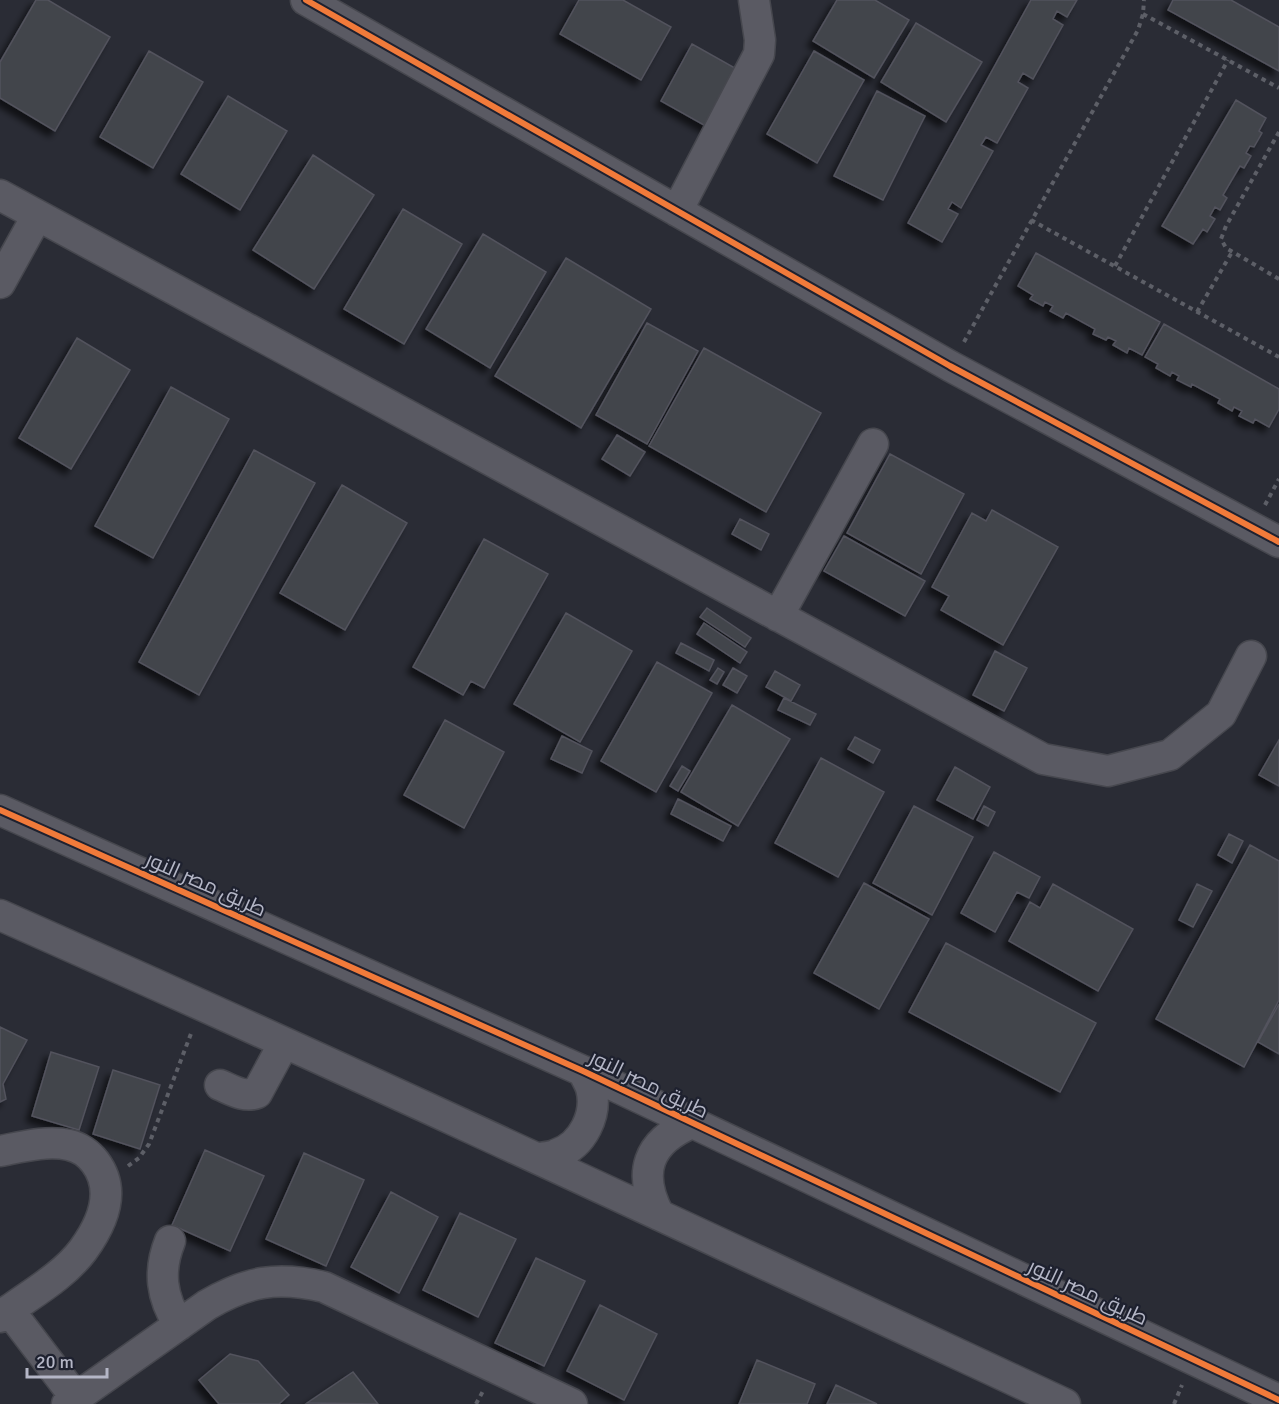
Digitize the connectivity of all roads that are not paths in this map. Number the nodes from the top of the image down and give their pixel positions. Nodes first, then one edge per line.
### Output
1 (306, 0) edge
2 (754, 0) edge
3 (0, 195) edge
4 (677, 211) junction
5 (37, 216) junction
6 (0, 283) edge
7 (873, 444) dead end
8 (1279, 542) edge
9 (778, 616) junction
10 (1251, 656) dead end
11 (0, 810) edge
12 (0, 915) edge
13 (284, 1043) junction
14 (583, 1071) junction
15 (220, 1085) dead end
16 (692, 1123) junction
17 (0, 1151) edge
18 (538, 1158) junction
19 (659, 1215) junction
20 (170, 1241) dead end
21 (4, 1313) edge
22 (179, 1325) junction
23 (1279, 1400) edge
24 (71, 1401) edge
25 (572, 1404) edge
26 (1065, 1404) edge

1 - 4 street
2 - 4 street
3 - 5 street
4 - 8 street
5 - 6 street
5 - 9 street
7 - 9 street
9 - 10 street
11 - 14 street, طريق مصر النور
12 - 13 street
13 - 15 street
13 - 18 street
14 - 16 street, طريق مصر النور
14 - 18 street
16 - 19 street
16 - 23 street, طريق مصر النور
17 - 21 street
18 - 19 street
19 - 26 street
20 - 22 street
21 - 24 street
22 - 24 street
22 - 25 street

